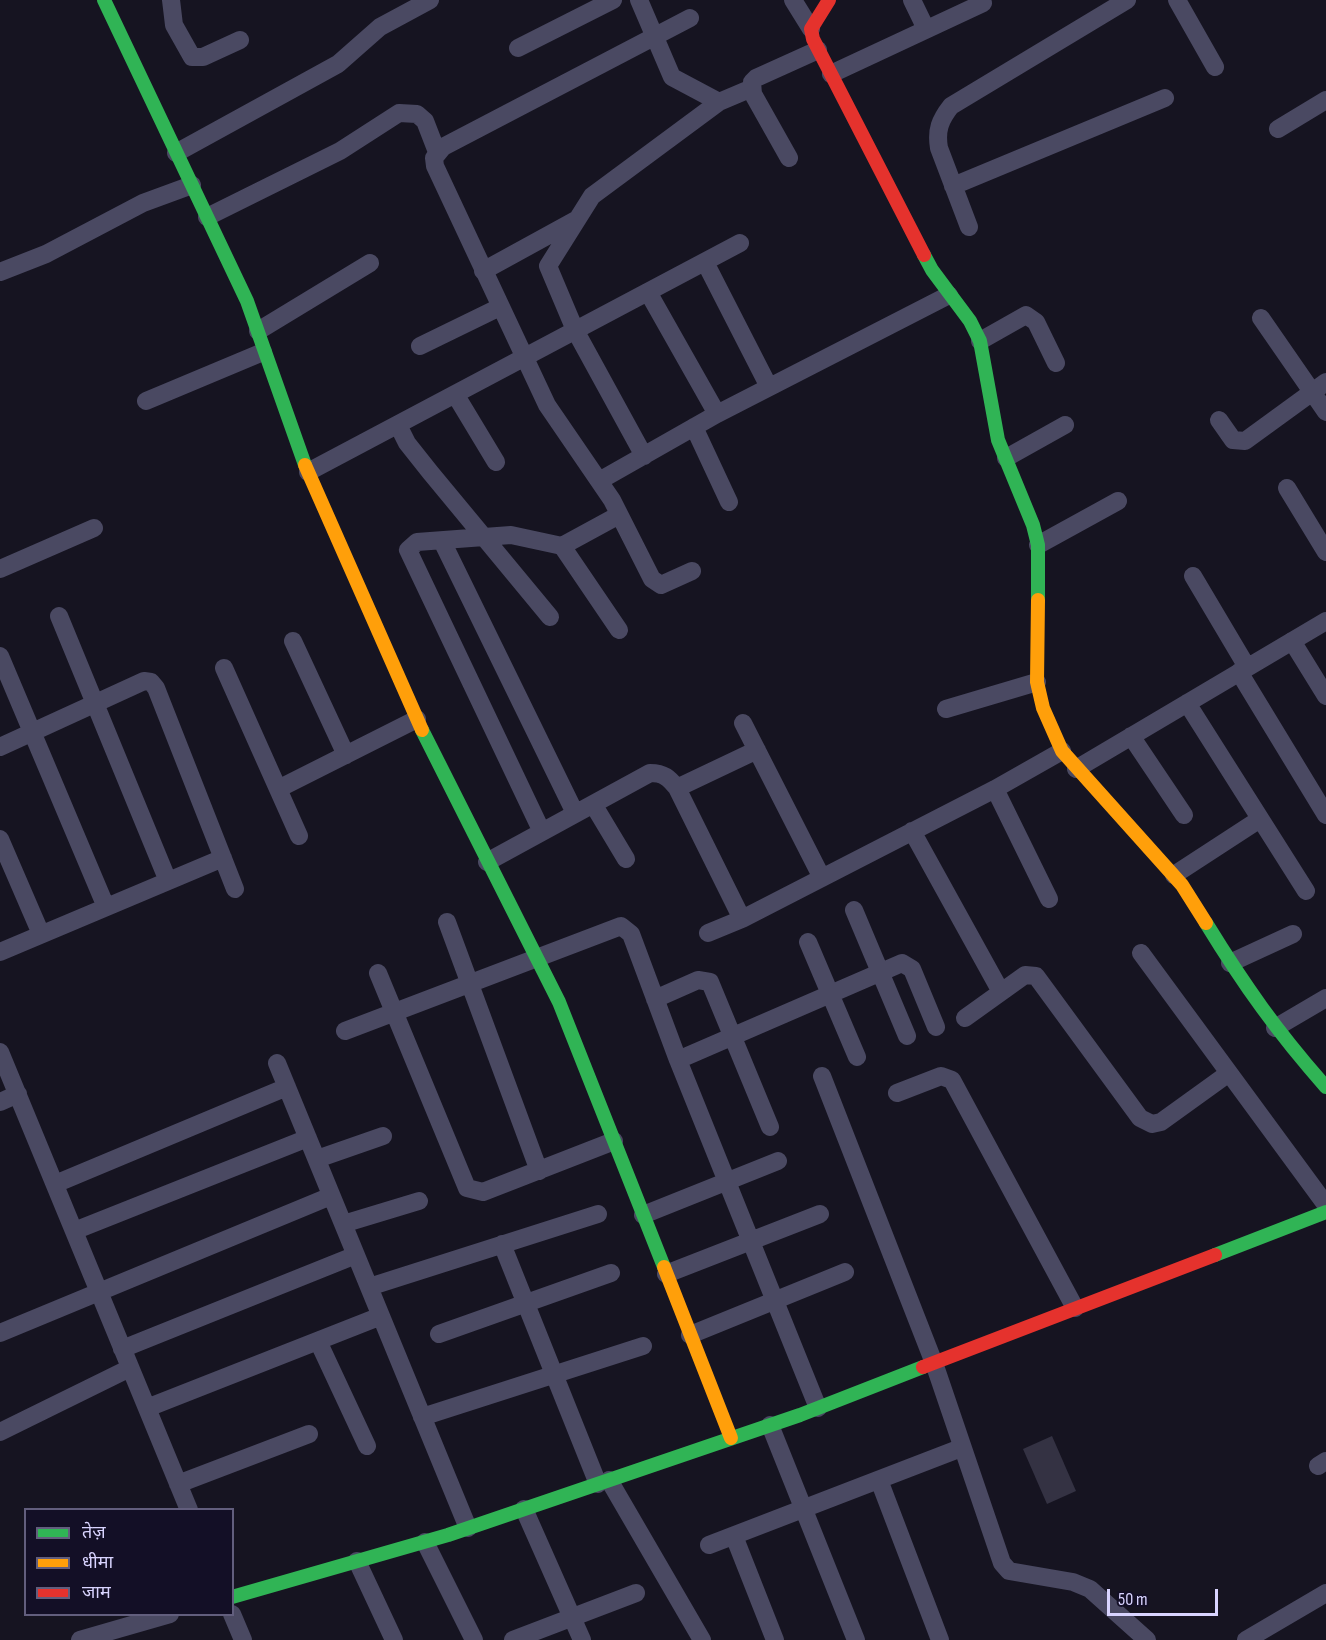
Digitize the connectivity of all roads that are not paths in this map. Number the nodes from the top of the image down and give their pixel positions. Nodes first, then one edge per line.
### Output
1 (104, 0) edge
2 (171, 0) edge
3 (430, 0) edge
4 (613, 0) edge
5 (639, 0) edge
6 (793, 0) edge
7 (829, 0) edge
8 (912, 0) edge
9 (1127, 0) edge
10 (1177, 0) edge
11 (983, 3) dead end
12 (690, 18) dead end
13 (811, 29) junction
14 (926, 29) junction
15 (656, 36) junction
16 (240, 40) dead end
17 (518, 48) dead end
18 (818, 50) junction
19 (1215, 67) dead end
20 (831, 74) junction
21 (752, 88) junction
22 (1165, 98) dead end
23 (1326, 100) edge
24 (719, 102) junction
25 (1278, 129) dead end
26 (437, 152) junction
27 (176, 153) junction
28 (789, 158) dead end
29 (192, 185) junction
30 (953, 186) junction
31 (207, 217) junction
32 (577, 220) junction
33 (969, 226) dead end
34 (740, 243) dead end
35 (705, 262) junction
36 (370, 263) dead end
37 (483, 271) junction
38 (0, 272) edge
39 (648, 292) junction
40 (949, 294) junction
41 (500, 307) junction
42 (1261, 318) dead end
43 (575, 330) junction
44 (258, 331) junction
45 (980, 341) junction
46 (420, 346) dead end
47 (263, 352) junction
48 (524, 358) junction
49 (1056, 363) dead end
50 (769, 387) junction
51 (1319, 387) edge
52 (455, 394) junction
53 (146, 401) dead end
54 (1326, 412) edge
55 (717, 414) junction
56 (1219, 420) dead end
57 (398, 424) junction
58 (1065, 425) dead end
59 (694, 427) junction
60 (644, 456) junction
61 (1006, 458) junction
62 (496, 462) dead end
63 (308, 472) junction
64 (599, 482) junction
65 (1287, 489) dead end
66 (1118, 501) dead end
67 (729, 502) dead end
68 (619, 515) junction
69 (94, 528) dead end
70 (483, 537) junction
71 (442, 541) junction
72 (1038, 545) junction
73 (562, 546) junction
74 (1326, 552) edge
75 (0, 568) edge
76 (692, 571) dead end
77 (1193, 576) dead end
78 (59, 616) dead end
79 (550, 617) dead end
80 (1326, 621) edge
81 (619, 630) dead end
82 (292, 641) dead end
83 (1292, 641) junction
84 (0, 656) edge
85 (224, 668) dead end
86 (1243, 670) junction
87 (1037, 682) junction
88 (1326, 696) edge
89 (1187, 703) junction
90 (94, 704) junction
91 (946, 709) dead end
92 (417, 720) junction
93 (743, 723) dead end
94 (33, 731) junction
95 (1131, 736) junction
96 (0, 747) edge
97 (757, 750) junction
98 (1062, 751) junction
99 (346, 755) junction
100 (1076, 770) junction
101 (677, 788) junction
102 (278, 789) junction
103 (994, 789) junction
104 (593, 804) junction
105 (575, 813) junction
106 (1184, 815) dead end
107 (1326, 815) edge
108 (1260, 819) junction
109 (912, 831) junction
110 (542, 832) junction
111 (299, 836) dead end
112 (0, 839) edge
113 (223, 858) junction
114 (626, 859) dead end
115 (487, 862) junction
116 (1174, 874) junction
117 (822, 878) junction
118 (168, 881) junction
119 (235, 889) dead end
120 (1306, 891) dead end
121 (1049, 899) dead end
122 (106, 907) junction
123 (854, 910) dead end
124 (742, 919) junction
125 (447, 922) dead end
126 (708, 933) dead end
127 (41, 934) junction
128 (1293, 934) dead end
129 (808, 942) dead end
130 (0, 952) edge
131 (1141, 953) dead end
132 (536, 958) junction
133 (1230, 963) junction
134 (378, 973) dead end
135 (881, 973) junction
136 (470, 983) junction
137 (1000, 992) junction
138 (830, 994) junction
139 (1326, 998) edge
140 (655, 999) junction
141 (394, 1010) junction
142 (965, 1018) dead end
143 (936, 1027) dead end
144 (1275, 1028) junction
145 (345, 1031) dead end
146 (733, 1035) junction
147 (907, 1036) dead end
148 (0, 1052) edge
149 (857, 1056) dead end
150 (678, 1060) junction
151 (277, 1062) dead end
152 (1229, 1072) junction
153 (822, 1076) dead end
154 (287, 1087) junction
155 (1326, 1087) edge
156 (897, 1093) dead end
157 (18, 1094) junction
158 (0, 1102) edge
159 (770, 1127) dead end
160 (383, 1136) dead end
161 (308, 1138) junction
162 (614, 1141) junction
163 (316, 1159) junction
164 (778, 1161) dead end
165 (539, 1171) junction
166 (726, 1182) junction
167 (55, 1184) junction
168 (332, 1196) junction
169 (419, 1201) dead end
170 (1326, 1205) edge
171 (1326, 1212) edge
172 (598, 1214) dead end
173 (820, 1214) dead end
174 (643, 1215) junction
175 (344, 1224) junction
176 (74, 1231) junction
177 (750, 1241) junction
178 (502, 1244) junction
179 (356, 1255) junction
180 (845, 1272) dead end
181 (611, 1273) dead end
182 (666, 1274) junction
183 (369, 1287) junction
184 (99, 1292) junction
185 (774, 1300) junction
186 (526, 1303) junction
187 (1075, 1308) junction
188 (381, 1316) junction
189 (0, 1333) edge
190 (439, 1334) dead end
191 (690, 1335) junction
192 (318, 1341) junction
193 (643, 1346) dead end
194 (122, 1349) junction
195 (933, 1363) junction
196 (130, 1368) junction
197 (555, 1374) junction
198 (147, 1408) junction
199 (818, 1408) junction
200 (422, 1417) junction
201 (771, 1425) junction
202 (0, 1432) edge
203 (309, 1434) dead end
204 (731, 1438) junction
205 (367, 1446) dead end
206 (961, 1448) junction
207 (879, 1480) junction
208 (603, 1482) junction
209 (178, 1484) junction
210 (189, 1508) edge
211 (524, 1509) junction
212 (804, 1509) junction
213 (468, 1528) junction
214 (734, 1536) junction
215 (425, 1542) junction
216 (709, 1545) dead end
217 (357, 1562) junction
218 (636, 1593) dead end
219 (1326, 1593) edge
220 (234, 1596) edge
221 (166, 1616) edge
222 (233, 1616) edge
223 (572, 1618) junction
224 (132, 1633) edge
225 (80, 1640) edge
226 (243, 1640) edge
227 (394, 1640) edge
228 (474, 1640) edge
229 (513, 1640) edge
230 (582, 1640) edge
231 (702, 1640) edge
232 (775, 1640) edge
233 (856, 1640) edge
234 (940, 1640) edge
235 (1147, 1640) edge
236 (1246, 1640) edge

1 - 27 street
2 - 16 street
3 - 27 street
4 - 17 street
5 - 15 street
6 - 13 street
7 - 13 street
8 - 14 street
9 - 30 street
10 - 19 street
11 - 14 street
12 - 15 street
13 - 18 street
14 - 20 street
15 - 24 street
15 - 26 street
18 - 20 street
18 - 21 street
20 - 40 street
21 - 24 street
21 - 28 street
22 - 30 street
23 - 25 street
24 - 32 street
26 - 31 street
26 - 37 street
27 - 29 street
29 - 31 street
29 - 38 street
30 - 33 street
31 - 44 street
32 - 37 street
32 - 43 street
34 - 35 street
35 - 39 street
35 - 50 street
36 - 44 street
37 - 41 street
39 - 43 street
39 - 55 street
40 - 45 street
40 - 50 street
41 - 46 street
41 - 48 street
42 - 51 street
43 - 48 street
43 - 60 street
44 - 47 street
45 - 49 street
45 - 61 street
47 - 53 street
47 - 63 street
48 - 52 street
48 - 64 street
50 - 55 street
51 - 54 street
51 - 56 street
52 - 57 street
52 - 62 street
55 - 59 street
57 - 63 street
57 - 70 street
58 - 61 street
59 - 60 street
59 - 67 street
60 - 64 street
61 - 72 street
63 - 92 street
64 - 68 street
65 - 74 street
66 - 72 street
68 - 73 street
68 - 76 street
69 - 75 street
70 - 71 street
70 - 73 street
70 - 79 street
71 - 105 street
71 - 110 street
72 - 87 street
73 - 81 street
77 - 86 street
78 - 90 street
80 - 83 street
82 - 99 street
83 - 86 street
83 - 88 street
84 - 94 street
85 - 102 street
86 - 89 street
86 - 107 street
87 - 91 street
87 - 98 street
89 - 95 street
89 - 108 street
90 - 94 street
90 - 113 street
90 - 118 street
92 - 99 street
92 - 115 street
93 - 97 street
94 - 96 street
94 - 122 street
95 - 100 street
95 - 106 street
97 - 101 street
97 - 117 street
98 - 100 street
98 - 103 street
99 - 102 street
100 - 116 street
101 - 104 street
101 - 124 street
102 - 111 street
103 - 109 street
103 - 121 street
104 - 105 street
104 - 114 street
105 - 110 street
108 - 116 street
108 - 120 street
109 - 117 street
109 - 137 street
110 - 115 street
112 - 127 street
113 - 118 street
113 - 119 street
115 - 132 street
116 - 133 street
117 - 124 street
118 - 122 street
122 - 127 street
123 - 135 street
124 - 126 street
125 - 136 street
127 - 130 street
128 - 133 street
129 - 138 street
131 - 152 street
132 - 136 street
132 - 140 street
132 - 162 street
133 - 144 street
134 - 141 street
135 - 138 street
135 - 143 street
135 - 147 street
136 - 141 street
136 - 165 street
137 - 142 street
137 - 152 street
138 - 146 street
138 - 149 street
139 - 144 street
140 - 146 street
140 - 150 street
141 - 145 street
141 - 165 street
144 - 155 street
146 - 150 street
146 - 159 street
148 - 157 street
150 - 166 street
151 - 154 street
152 - 170 street
153 - 195 street
154 - 161 street
154 - 167 street
156 - 187 street
157 - 158 street
157 - 167 street
160 - 163 street
161 - 163 street
161 - 176 street
162 - 165 street
162 - 174 street
163 - 168 street
164 - 166 street
166 - 174 street
166 - 177 street
167 - 176 street
168 - 175 street
168 - 184 street
169 - 175 street
171 - 187 street
172 - 178 street
173 - 177 street
174 - 182 street
175 - 179 street
176 - 184 street
177 - 182 street
177 - 185 street
178 - 183 street
178 - 186 street
179 - 183 street
179 - 194 street
180 - 185 street
181 - 186 street
182 - 191 street
183 - 188 street
184 - 189 street
184 - 194 street
185 - 191 street
185 - 199 street
186 - 190 street
186 - 197 street
187 - 195 street
188 - 192 street
188 - 200 street
191 - 204 street
192 - 198 street
192 - 205 street
193 - 197 street
194 - 196 street
195 - 199 street
195 - 206 street
196 - 198 street
196 - 202 street
197 - 200 street
197 - 208 street
198 - 209 street
199 - 201 street
200 - 213 street
201 - 204 street
201 - 212 street
203 - 209 street
204 - 208 street
206 - 207 street
206 - 235 street
207 - 212 street
207 - 234 street
208 - 211 street
208 - 231 street
209 - 210 street
211 - 213 street
211 - 223 street
212 - 214 street
212 - 233 street
213 - 215 street
214 - 216 street
214 - 232 street
215 - 217 street
215 - 228 street
217 - 220 street
217 - 227 street
218 - 223 street
219 - 236 street
221 - 224 street
222 - 226 street
223 - 229 street
223 - 230 street
224 - 225 street

